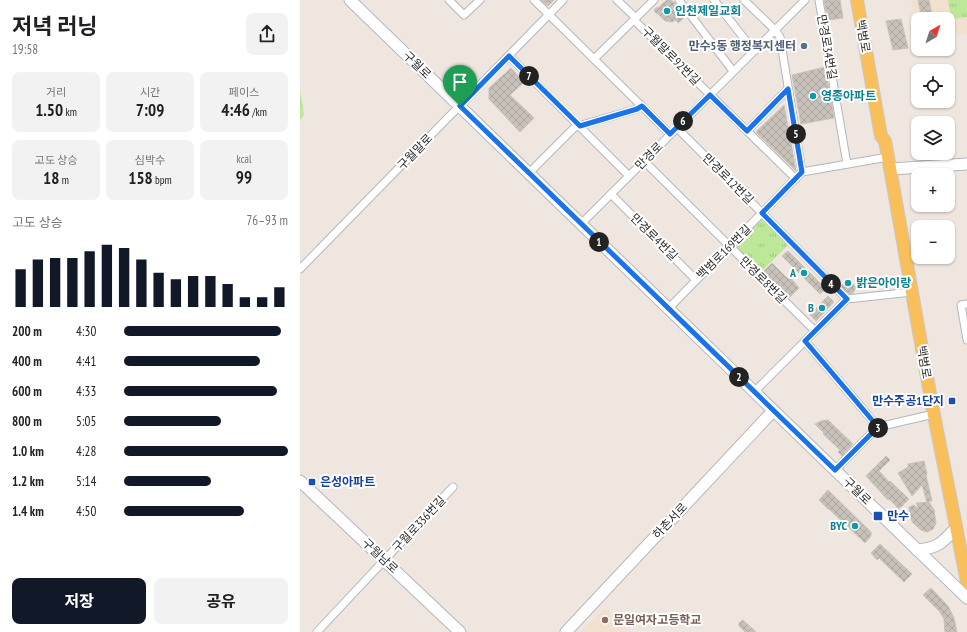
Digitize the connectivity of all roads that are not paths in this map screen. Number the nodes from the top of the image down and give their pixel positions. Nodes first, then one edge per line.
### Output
1 (449, 0) edge
2 (480, 0) edge
3 (534, 0) edge
4 (563, 0) edge
5 (617, 0) edge
6 (654, 0) edge
7 (679, 0) edge
8 (714, 0) edge
9 (744, 0) edge
10 (805, 0) edge
11 (820, 0) edge
12 (857, 0) edge
13 (865, 0) edge
14 (355, 2) edge
15 (549, 14) junction
16 (635, 19) junction
17 (775, 30) junction
18 (754, 51) junction
19 (509, 56) junction
20 (594, 59) junction
21 (734, 71) junction
22 (788, 89) junction
23 (710, 95) junction
24 (460, 106) junction
25 (642, 106) junction
26 (580, 126) junction
27 (677, 128) junction
28 (747, 131) junction
29 (670, 134) junction
30 (885, 141) junction
31 (888, 157) junction
32 (644, 161) junction
33 (847, 164) junction
34 (967, 164) edge
35 (891, 169) junction
36 (802, 172) junction
37 (529, 174) junction
38 (629, 176) junction
39 (796, 179) junction
40 (611, 194) junction
41 (762, 213) junction
42 (581, 224) junction
43 (729, 246) junction
44 (300, 269) edge
45 (696, 280) junction
46 (912, 292) junction
47 (847, 299) junction
48 (967, 304) edge
49 (668, 308) junction
50 (815, 331) junction
51 (967, 340) edge
52 (805, 341) junction
53 (754, 392) junction
54 (773, 411) junction
55 (934, 414) junction
56 (878, 427) junction
57 (835, 470) junction
58 (300, 481) edge
59 (453, 487) dead end
60 (956, 528) junction
61 (917, 550) junction
62 (384, 560) junction
63 (967, 582) edge
64 (967, 598) edge
65 (317, 632) edge
66 (460, 632) edge
67 (566, 632) edge

1 - 2 street
3 - 15 street
4 - 15 street, 구월말로
5 - 16 street, 구월말로92번길
6 - 16 street, 구월말로92번길
7 - 21 street
8 - 18 street
9 - 17 street
10 - 17 street, 만경로
11 - 33 street, 만경로34번길
12 - 30 main road, 백범로
13 - 30 main road, 백범로
14 - 24 main road, 구월로
15 - 19 street, 구월말로
15 - 20 street
16 - 20 street
16 - 23 street, 구월말로92번길
17 - 18 street, 만경로
17 - 22 street
18 - 21 street, 만경로
19 - 24 street, 구월말로
19 - 26 street
20 - 25 street
21 - 23 street, 만경로
22 - 28 street
22 - 36 street
23 - 27 street, 만경로
23 - 28 street, 구월말로92번길
24 - 37 main road, 구월로
24 - 44 street, 구월말로
25 - 26 street
25 - 29 street
26 - 37 street
26 - 38 street
27 - 29 street, 만경로
27 - 41 street, 만경로12번길
28 - 39 street, 구월말로92번길
29 - 32 street, 만경로
30 - 31 main road, 백범로
31 - 33 street
31 - 35 main road, 백범로
32 - 38 street, 만경로
32 - 43 street, 만경로8번길
33 - 36 street
34 - 35 main road
35 - 46 main road, 백범로
36 - 39 street, 백범로169번길
37 - 42 main road, 구월로
38 - 40 street, 만경로
39 - 41 street, 백범로169번길
40 - 42 street, 만경로
40 - 45 street, 만경로4번길
41 - 43 street, 백범로169번길
41 - 47 street, 만경로12번길
42 - 49 main road, 구월로
43 - 45 street, 백범로169번길
43 - 50 street, 만경로8번길
45 - 49 street, 백범로169번길
46 - 47 street
46 - 55 main road, 백범로
47 - 50 street
48 - 51 street
49 - 53 main road, 구월로
50 - 52 street
52 - 53 street
52 - 56 street
53 - 54 main road, 구월로
54 - 57 main road, 구월로
54 - 67 main road, 하촌서로
55 - 56 street
55 - 60 main road, 백범로
56 - 57 street
57 - 61 main road, 구월로
58 - 62 main road, 구월남로
59 - 62 street, 구월로336번길
60 - 61 main road
60 - 63 main road, 백범로
61 - 64 main road, 구월로
62 - 65 street, 구월로336번길
62 - 66 main road, 구월남로

